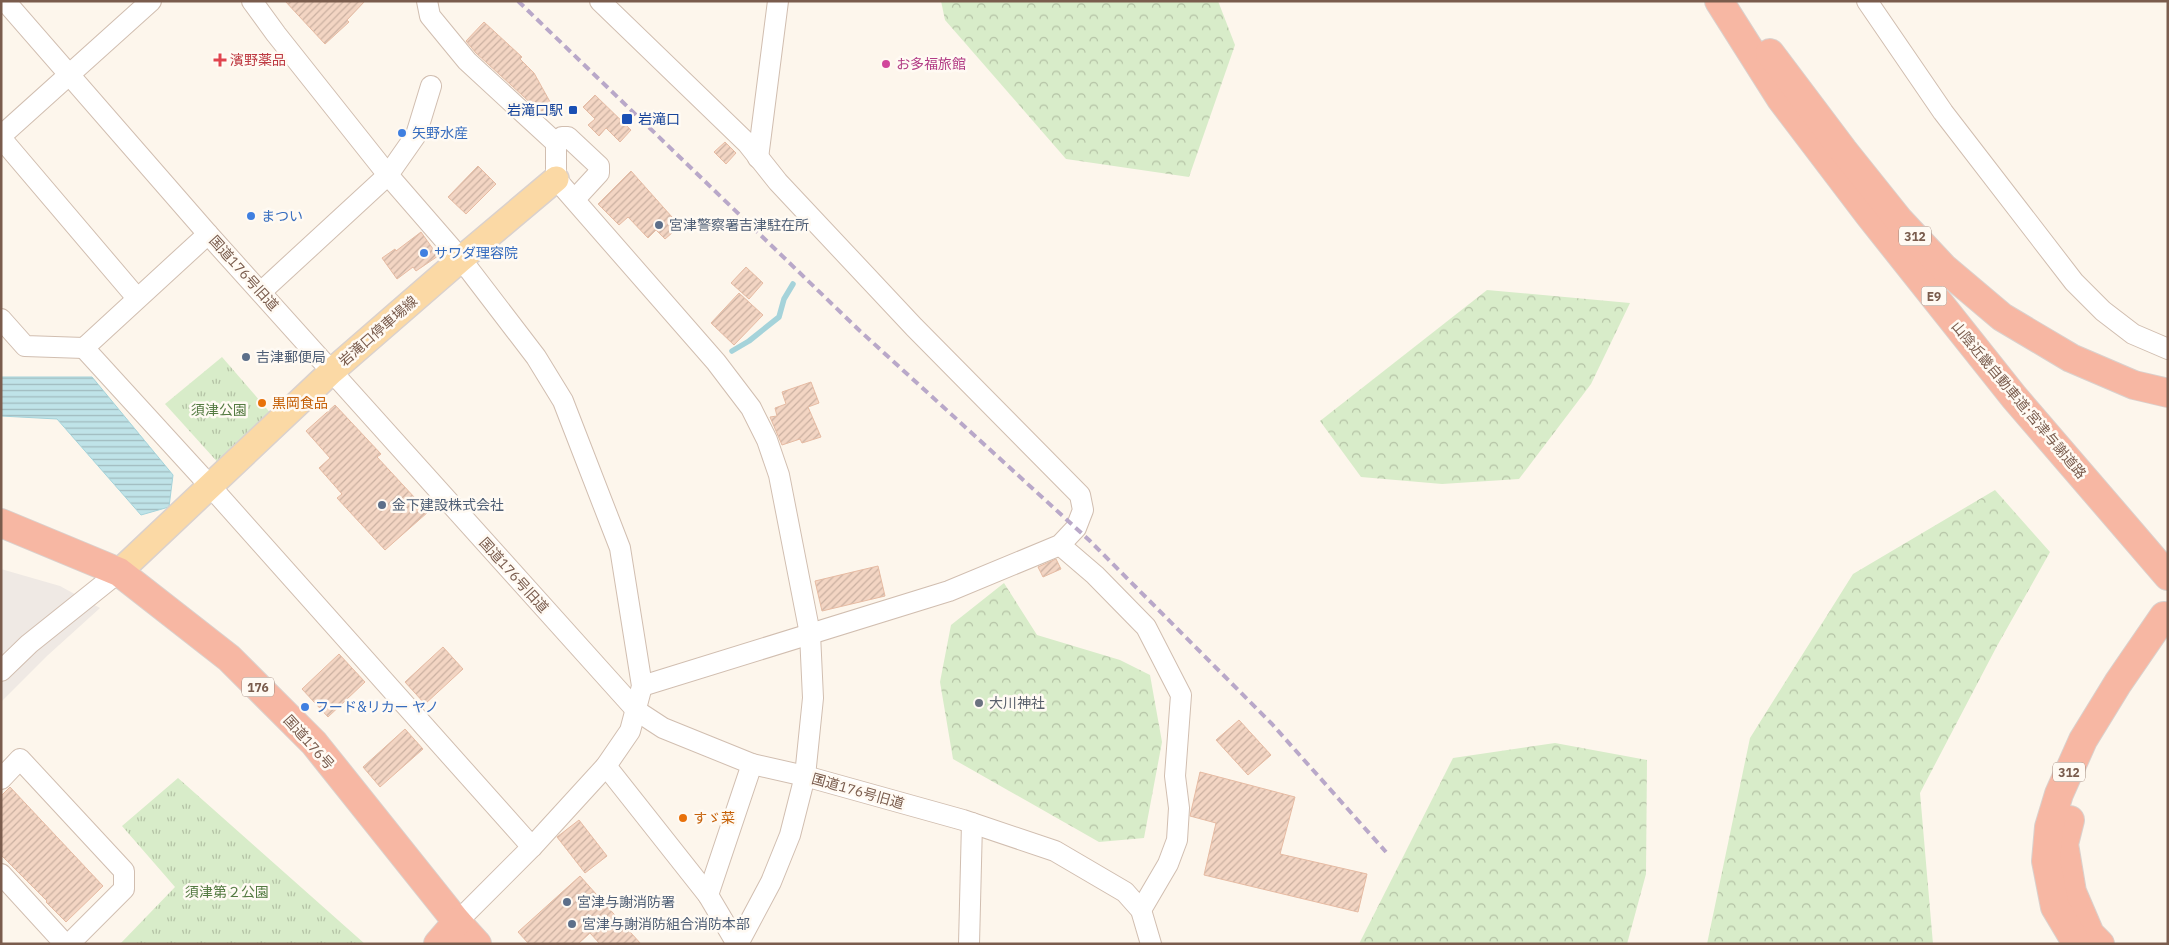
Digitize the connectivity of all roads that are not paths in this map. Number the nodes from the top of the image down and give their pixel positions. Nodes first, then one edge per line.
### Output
1 (6, 1) edge
2 (151, 1) edge
3 (252, 1) edge
4 (415, 1) edge
5 (600, 1) edge
6 (778, 1) edge
7 (1719, 1) edge
8 (1724, 1) edge
9 (1867, 1) edge
10 (428, 9) edge
11 (70, 75) junction
12 (431, 86) dead end
13 (1, 137) edge
14 (556, 143) junction
15 (758, 158) junction
16 (388, 175) junction
17 (556, 179) junction
18 (575, 199) junction
19 (208, 234) junction
20 (461, 259) junction
21 (262, 292) junction
22 (137, 298) junction
23 (1, 319) edge
24 (84, 348) junction
25 (2168, 349) edge
26 (332, 371) junction
27 (2168, 394) edge
28 (211, 487) junction
29 (1, 523) edge
30 (1060, 545) junction
31 (119, 572) junction
32 (2168, 576) edge
33 (2166, 628) edge
34 (810, 634) junction
35 (1, 671) edge
36 (642, 686) junction
37 (637, 711) junction
38 (752, 764) junction
39 (606, 766) junction
40 (805, 776) junction
41 (1, 778) edge
42 (972, 823) junction
43 (532, 847) junction
44 (1, 874) edge
45 (708, 895) junction
46 (1141, 910) junction
47 (457, 922) junction
48 (67, 944) edge
49 (438, 944) edge
50 (478, 944) edge
51 (738, 944) edge
52 (969, 944) edge
53 (1151, 944) edge
54 (2077, 944) edge
55 (2100, 944) edge

1 - 11 street, 国道176号旧道
2 - 11 street
3 - 16 street
4 - 10 street
5 - 15 street
6 - 15 street
7 - 32 highway, 山陰近畿自動車道;宮津与謝道路 / E9
8 - 27 highway, 312
9 - 25 street
10 - 14 street
11 - 13 street
11 - 19 street, 国道176号旧道
12 - 16 street
13 - 22 street
14 - 17 street
14 - 18 street
15 - 30 street
16 - 20 street
16 - 21 street
17 - 18 street
17 - 20 main road, 岩滝口停車場線
18 - 34 street
19 - 21 street, 国道176号旧道
19 - 22 street
20 - 26 main road, 岩滝口停車場線
20 - 36 street
21 - 26 street, 国道176号旧道
22 - 24 street
23 - 24 street
24 - 28 street
26 - 28 main road, 岩滝口停車場線
26 - 37 street, 国道176号旧道
28 - 31 main road, 岩滝口停車場線
28 - 43 street
29 - 31 highway, 国道176号 / 176
30 - 34 street
30 - 46 street
31 - 35 street
31 - 47 highway, 国道176号 / 176
33 - 54 highway, 312
33 - 55 highway, 312
34 - 36 street
34 - 40 street
36 - 37 street
37 - 38 street, 国道176号旧道
37 - 39 street
38 - 40 street, 国道176号旧道
38 - 45 street
39 - 43 street
39 - 45 street
40 - 42 street, 国道176号旧道
40 - 51 street
41 - 48 street
42 - 46 street, 国道176号旧道
42 - 52 street
43 - 47 street
44 - 48 street
45 - 51 street
46 - 53 street, 国道176号旧道
47 - 49 highway
47 - 50 highway, 国道176号 / 176

